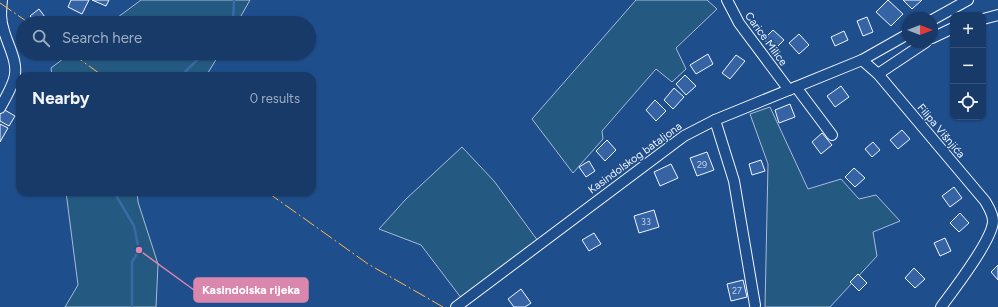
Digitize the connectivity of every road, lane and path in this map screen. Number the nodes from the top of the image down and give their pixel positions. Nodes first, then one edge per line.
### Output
1 (2, 0) edge
2 (727, 0) edge
3 (968, 0) edge
4 (998, 15) edge
5 (938, 17) edge
6 (986, 18) edge
7 (1, 24) edge
8 (950, 29) edge
9 (938, 35) edge
10 (902, 37) edge
11 (917, 48) edge
12 (862, 60) junction
13 (878, 74) junction
14 (793, 88) junction
15 (0, 108) edge
16 (715, 120) junction
17 (832, 135) dead end
18 (996, 223) edge
19 (755, 305) dead end
20 (460, 306) edge
21 (941, 307) edge

1 - 7 street
2 - 14 street, Carice Milice
3 - 5 street
4 - 6 street
7 - 15 street
8 - 9 street
10 - 12 street, Kasindolskog bataljona
11 - 13 street
12 - 13 street, Filipa Višnjića
12 - 14 street, Kasindolskog bataljona
13 - 18 street, Filipa Višnjića
14 - 16 street, Kasindolskog bataljona
14 - 17 street, Carice Milice
16 - 19 street
16 - 20 street, Kasindolskog bataljona
18 - 21 street, Filipa Višnjića

